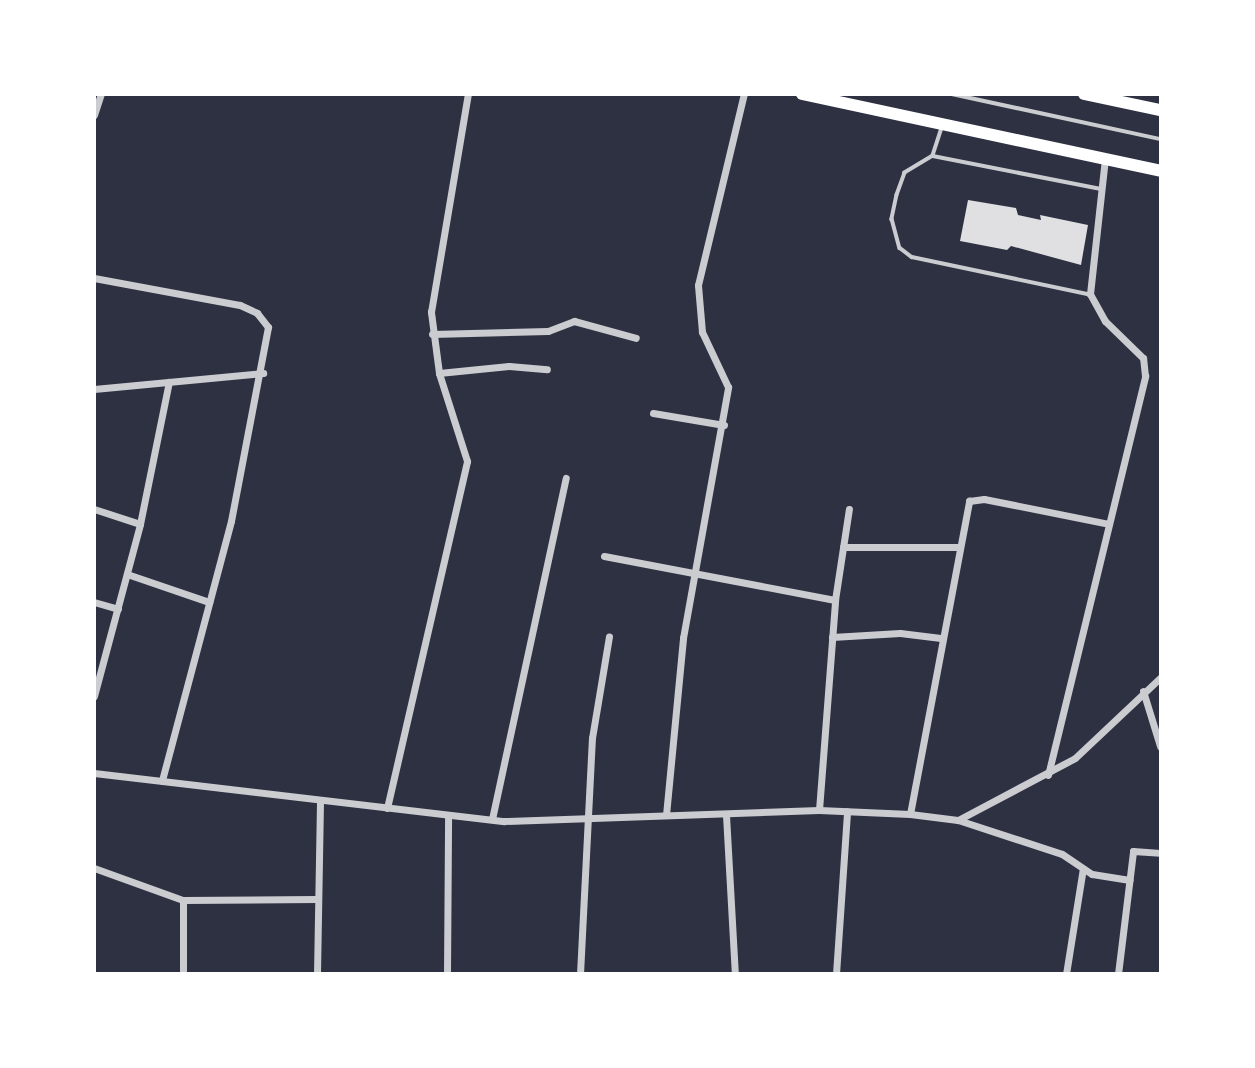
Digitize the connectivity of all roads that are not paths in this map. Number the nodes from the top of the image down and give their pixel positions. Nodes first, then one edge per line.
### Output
1 (101, 94) edge
2 (468, 94) edge
3 (744, 94) edge
4 (802, 94) edge
5 (952, 94) edge
6 (1084, 94) edge
7 (1160, 110) edge
8 (94, 115) edge
9 (944, 122) junction
10 (1160, 139) edge
11 (933, 156) junction
12 (1105, 159) junction
13 (1160, 171) edge
14 (1101, 189) junction
15 (94, 278) edge
16 (1090, 295) junction
17 (432, 334) junction
18 (636, 338) dead end
19 (547, 369) dead end
20 (263, 373) junction
21 (439, 373) junction
22 (170, 382) junction
23 (94, 389) edge
24 (653, 413) dead end
25 (724, 425) junction
26 (566, 478) dead end
27 (94, 509) edge
28 (849, 509) dead end
29 (140, 524) junction
30 (1109, 524) junction
31 (843, 547) junction
32 (957, 547) junction
33 (604, 556) dead end
34 (127, 574) junction
35 (694, 574) junction
36 (835, 600) junction
37 (209, 601) junction
38 (94, 602) edge
39 (118, 609) junction
40 (609, 636) dead end
41 (832, 637) junction
42 (941, 638) junction
43 (1160, 678) edge
44 (1143, 691) junction
45 (94, 696) edge
46 (1160, 746) edge
47 (94, 773) edge
48 (1048, 775) junction
49 (162, 781) junction
50 (320, 802) junction
51 (387, 808) junction
52 (820, 810) junction
53 (847, 811) junction
54 (726, 814) junction
55 (910, 814) junction
56 (449, 815) junction
57 (666, 815) junction
58 (492, 819) junction
59 (585, 820) junction
60 (958, 820) junction
61 (1160, 853) edge
62 (94, 868) edge
63 (1083, 868) junction
64 (1130, 880) junction
65 (317, 899) junction
66 (183, 900) junction
67 (183, 974) edge
68 (317, 974) edge
69 (447, 974) edge
70 (580, 974) edge
71 (734, 974) edge
72 (836, 974) edge
73 (1066, 974) edge
74 (1118, 974) edge

1 - 8 street
2 - 17 street
3 - 25 street
4 - 9 highway
5 - 10 lane
6 - 7 highway
9 - 11 lane
9 - 12 highway
11 - 14 lane
11 - 16 lane
12 - 13 highway
12 - 14 street
14 - 16 street
15 - 20 street
16 - 30 street
17 - 18 street
17 - 21 street
19 - 21 street
20 - 22 street
20 - 37 street
21 - 51 street
22 - 23 street
22 - 29 street
24 - 25 street
25 - 35 street
26 - 58 street
27 - 29 street
28 - 31 street
29 - 34 street
30 - 32 street
30 - 48 street
31 - 32 street
31 - 36 street
32 - 42 street
33 - 35 street
34 - 37 street
34 - 39 street
35 - 36 street
35 - 57 street
36 - 41 street
37 - 49 street
38 - 39 street
39 - 45 street
40 - 59 street
41 - 42 street
41 - 52 street
42 - 55 street
43 - 44 street
44 - 46 street
44 - 48 street
47 - 49 street
48 - 60 street
49 - 50 street
50 - 51 street
50 - 65 street
51 - 56 street
52 - 53 street
52 - 54 street
53 - 55 street
53 - 72 street
54 - 57 street
54 - 71 street
55 - 60 street
56 - 58 street
56 - 69 street
57 - 59 street
58 - 59 street
59 - 70 street
60 - 63 street
61 - 64 street
62 - 66 street
63 - 64 street
63 - 73 street
64 - 74 street
65 - 66 street
65 - 68 street
66 - 67 street

